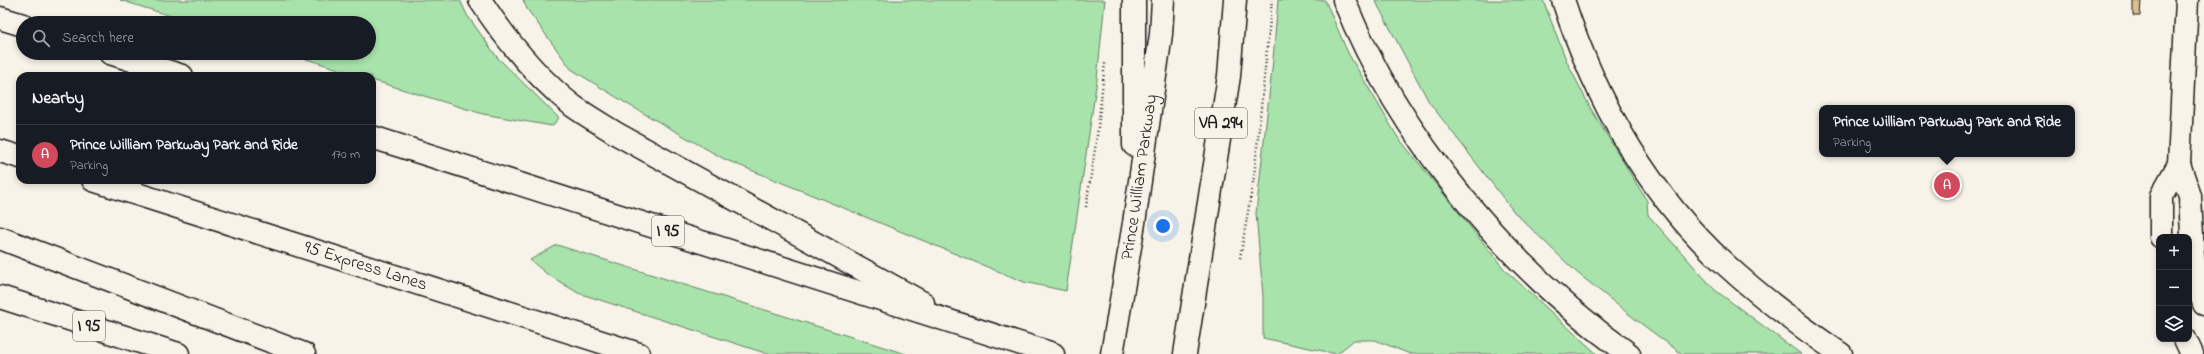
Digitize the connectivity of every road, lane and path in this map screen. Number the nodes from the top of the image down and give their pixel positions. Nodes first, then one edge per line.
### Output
1 (480, 0) edge
2 (1134, 0) edge
3 (1163, 0) edge
4 (1235, 0) edge
5 (1272, 0) edge
6 (1344, 0) edge
7 (1563, 0) edge
8 (2187, 0) edge
9 (0, 18) edge
10 (16, 23) edge
11 (1106, 55) dead end
12 (132, 60) edge
13 (169, 72) edge
14 (376, 138) edge
15 (0, 150) edge
16 (16, 156) edge
17 (2179, 164) junction
18 (105, 184) edge
19 (1086, 207) dead end
20 (1134, 223) junction
21 (2161, 234) edge
22 (0, 238) edge
23 (1240, 258) dead end
24 (0, 297) edge
25 (2204, 304) edge
26 (965, 326) junction
27 (2186, 342) edge
28 (178, 354) edge
29 (304, 354) edge
30 (639, 354) edge
31 (1053, 354) edge
32 (1112, 354) edge
33 (1185, 354) edge
34 (1629, 354) edge
35 (1841, 354) edge
36 (2192, 354) edge

1 - 26 main road
2 - 20 main road
3 - 20 main road, Prince William Parkway
4 - 33 main road, VA 294
5 - 23 path
6 - 34 main road
7 - 35 main road
8 - 17 main road
9 - 10 main road
11 - 19 path
12 - 13 main road
14 - 26 main road, I 95
15 - 16 main road
17 - 21 main road
17 - 25 main road
18 - 30 main road, 95 Express Lanes
20 - 32 main road, Prince William Parkway
22 - 29 main road
24 - 28 main road, I 95
26 - 31 main road, I 95
27 - 36 main road

